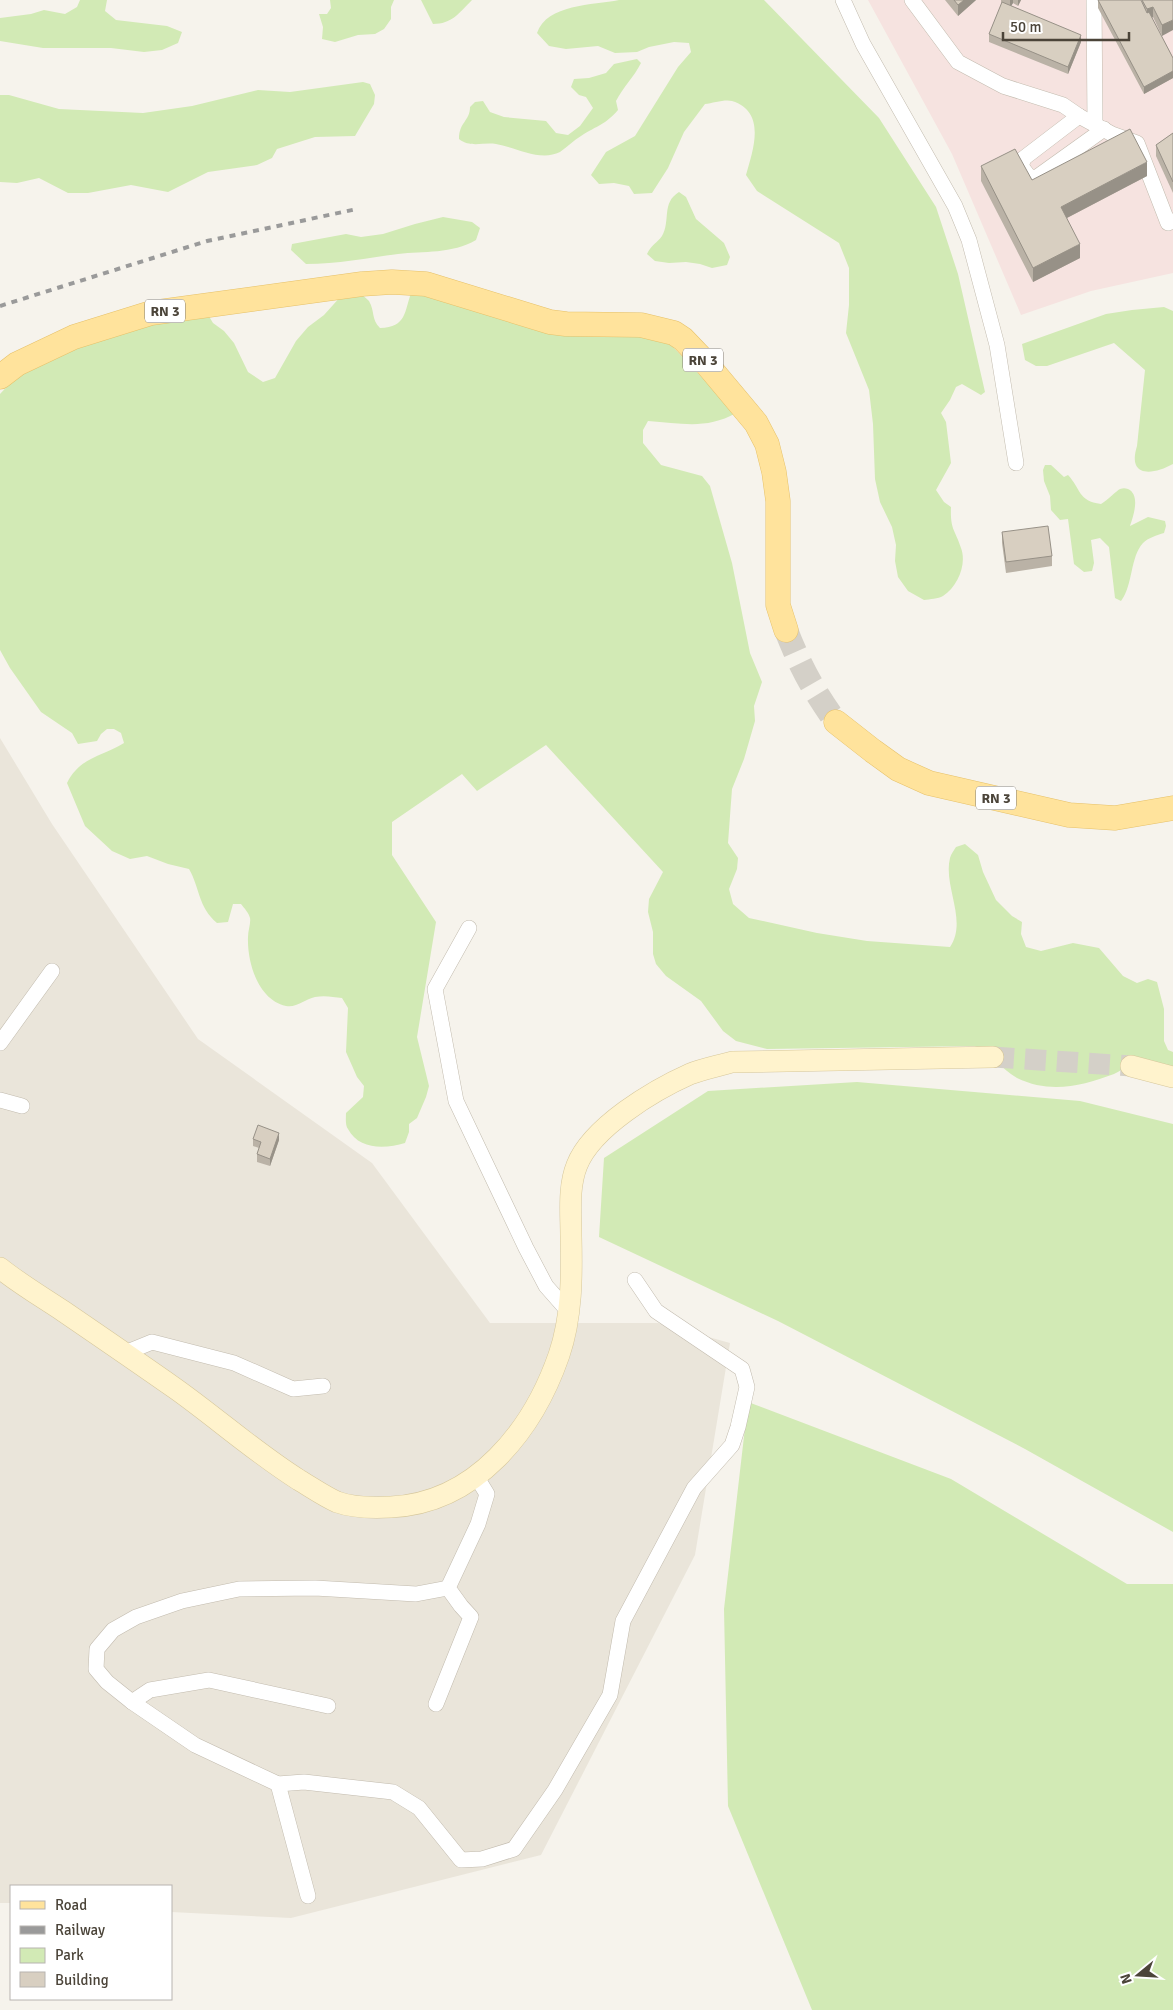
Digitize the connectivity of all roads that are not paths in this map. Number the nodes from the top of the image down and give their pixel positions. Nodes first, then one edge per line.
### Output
1 (843, 0) edge
2 (912, 0) edge
3 (1094, 0) edge
4 (1079, 116) junction
5 (1100, 127) junction
6 (1173, 221) edge
7 (0, 377) edge
8 (1016, 463) dead end
9 (786, 630) tunnel mouth
10 (836, 722) tunnel mouth
11 (1173, 808) edge
12 (469, 928) dead end
13 (52, 971) dead end
14 (0, 1043) edge
15 (993, 1057) tunnel mouth
16 (1131, 1066) tunnel mouth
17 (1173, 1077) edge
18 (0, 1100) edge
19 (22, 1106) dead end
20 (0, 1268) edge
21 (635, 1280) dead end
22 (568, 1311) junction
23 (125, 1353) junction
24 (323, 1386) dead end
25 (476, 1476) junction
26 (448, 1588) junction
27 (132, 1702) junction
28 (436, 1704) dead end
29 (328, 1706) dead end
30 (278, 1784) junction
31 (308, 1896) dead end

1 - 8 street
2 - 4 street
3 - 5 street
4 - 5 street
4 - 5 street
5 - 6 street
7 - 9 main road, RN 3
10 - 11 main road, RN 3
12 - 22 street
13 - 14 street
15 - 22 main road
16 - 17 main road
18 - 19 street
20 - 23 main road
21 - 30 street
22 - 25 main road
23 - 24 street
23 - 25 main road
25 - 26 street
26 - 27 street
26 - 28 street
27 - 29 street
27 - 30 street
30 - 31 street

